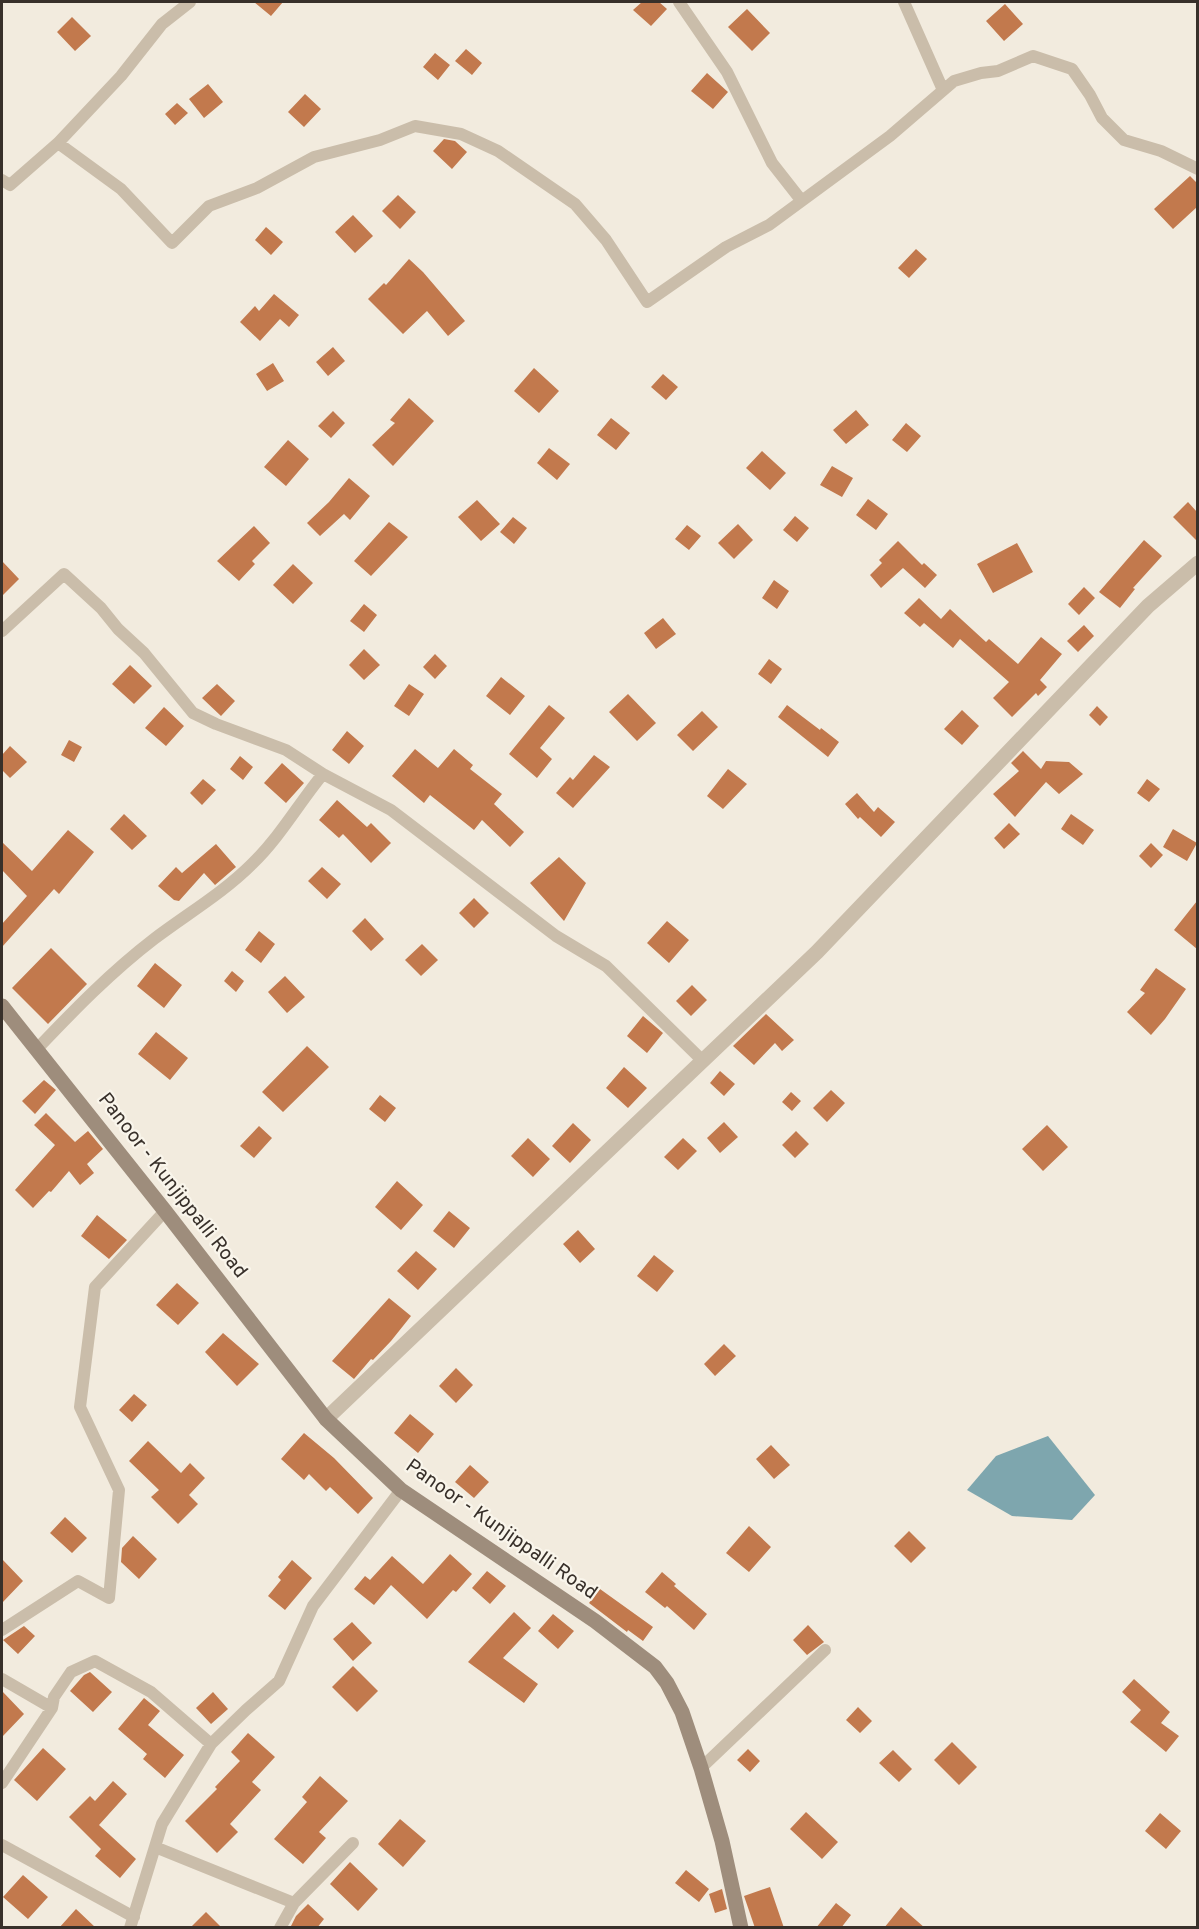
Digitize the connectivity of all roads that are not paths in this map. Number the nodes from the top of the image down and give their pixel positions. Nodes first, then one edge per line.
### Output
1 (190, 2) edge
2 (679, 2) edge
3 (904, 2) edge
4 (943, 90) junction
5 (58, 143) junction
6 (1197, 169) edge
7 (2, 180) edge
8 (801, 200) junction
9 (1197, 563) edge
10 (2, 631) edge
11 (323, 774) junction
12 (2, 1005) edge
13 (37, 1049) junction
14 (703, 1060) junction
15 (165, 1210) junction
16 (326, 1419) junction
17 (401, 1490) junction
18 (2, 1630) edge
19 (825, 1650) dead end
20 (2, 1679) edge
21 (52, 1708) junction
22 (211, 1744) junction
23 (701, 1768) junction
24 (2, 1783) edge
25 (354, 1843) dead end
26 (2, 1845) edge
27 (155, 1847) junction
28 (294, 1903) junction
29 (132, 1922) edge
30 (280, 1928) edge
31 (741, 1928) edge

1 - 5 street
2 - 8 street
3 - 4 street
4 - 6 street
4 - 8 street
5 - 7 street
5 - 8 street
9 - 14 street
10 - 11 street
11 - 13 street
11 - 14 street
12 - 13 main road, Panoor - Kunjippalli Road
13 - 15 main road, Panoor - Kunjippalli Road
14 - 16 street
15 - 16 main road, Panoor - Kunjippalli Road
15 - 18 street
16 - 17 main road, Panoor - Kunjippalli Road
17 - 22 street
17 - 23 main road, Panoor - Kunjippalli Road
19 - 23 street
20 - 21 street
21 - 22 street
21 - 24 street
22 - 27 street
23 - 31 main road, Panoor - Kunjippalli Road
25 - 28 street
26 - 29 street
27 - 28 street
27 - 29 street
28 - 30 street

